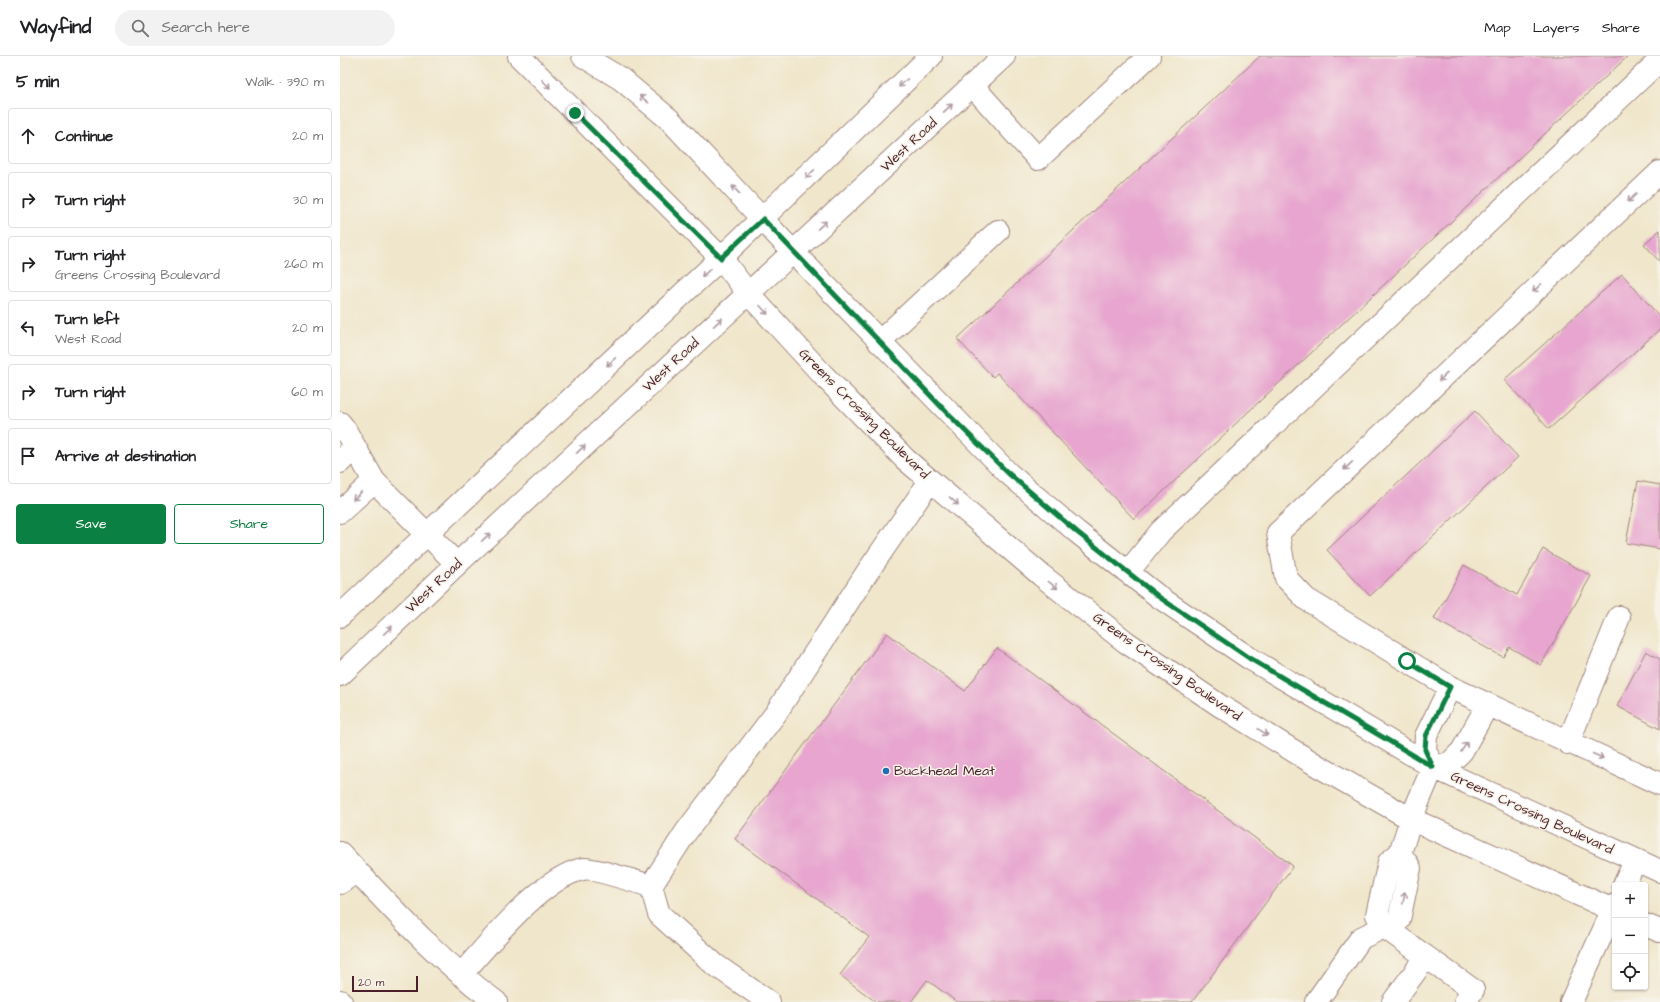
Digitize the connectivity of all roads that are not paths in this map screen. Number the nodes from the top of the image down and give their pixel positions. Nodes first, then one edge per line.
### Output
1 (519, 56) edge
2 (583, 56) edge
3 (931, 56) edge
4 (1004, 56) edge
5 (1149, 56) edge
6 (1660, 60) edge
7 (972, 85) junction
8 (1660, 172) edge
9 (763, 219) junction
10 (998, 231) dead end
11 (793, 252) junction
12 (721, 258) junction
13 (748, 293) junction
14 (879, 342) junction
15 (340, 424) edge
16 (355, 448) junction
17 (340, 462) edge
18 (374, 481) junction
19 (930, 481) junction
20 (340, 512) edge
21 (428, 535) junction
22 (458, 564) junction
23 (1128, 572) junction
24 (340, 616) edge
25 (1619, 617) dead end
26 (340, 675) edge
27 (1450, 687) junction
28 (1487, 706) junction
29 (1559, 738) junction
30 (1433, 767) junction
31 (1660, 784) edge
32 (1411, 819) junction
33 (340, 853) edge
34 (1635, 861) junction
35 (1660, 871) edge
36 (349, 877) edge
37 (1625, 882) edge
38 (651, 886) junction
39 (1612, 908) edge
40 (1612, 913) edge
41 (1648, 926) edge
42 (1384, 927) junction
43 (1660, 931) edge
44 (1426, 957) junction
45 (461, 974) junction
46 (496, 1002) edge
47 (769, 1002) edge
48 (1316, 1002) edge
49 (1393, 1002) edge
50 (1465, 1002) edge
51 (1571, 1002) edge

1 -> 12 street, Greens Crossing Boulevard
9 -> 2 street, Greens Crossing Boulevard
3 -> 9 street
4 - 7 street, West Road
5 - 7 street
6 - 23 street
11 -> 7 street, West Road
8 -> 27 street
9 - 11 street, Greens Crossing Boulevard
9 - 12 street
10 - 14 street
11 - 13 street, West Road
11 - 14 street, Greens Crossing Boulevard
12 - 13 street, Greens Crossing Boulevard
12 -> 21 street
13 -> 19 street, Greens Crossing Boulevard
22 -> 13 street, West Road
14 - 23 street, Greens Crossing Boulevard
15 - 16 street
16 - 17 street
16 - 18 street
18 -> 20 street
18 - 21 street
19 -> 32 street, Greens Crossing Boulevard
19 - 38 street
21 - 22 street
21 - 24 street
26 -> 22 street, West Road
23 - 30 street, Greens Crossing Boulevard
25 - 29 street
27 - 28 street
27 - 30 street
28 - 29 street
30 -> 28 street
29 -> 31 street
30 - 32 street
30 - 34 street, Greens Crossing Boulevard
32 - 39 street, Greens Crossing Boulevard
32 - 42 street
33 - 36 street
34 - 35 street, Greens Crossing Boulevard
34 - 37 street
36 - 45 street
38 - 45 street
38 - 47 street
40 - 51 street
41 - 43 street
42 - 44 street
42 - 48 street
44 - 49 street
44 - 50 street
45 - 46 street

